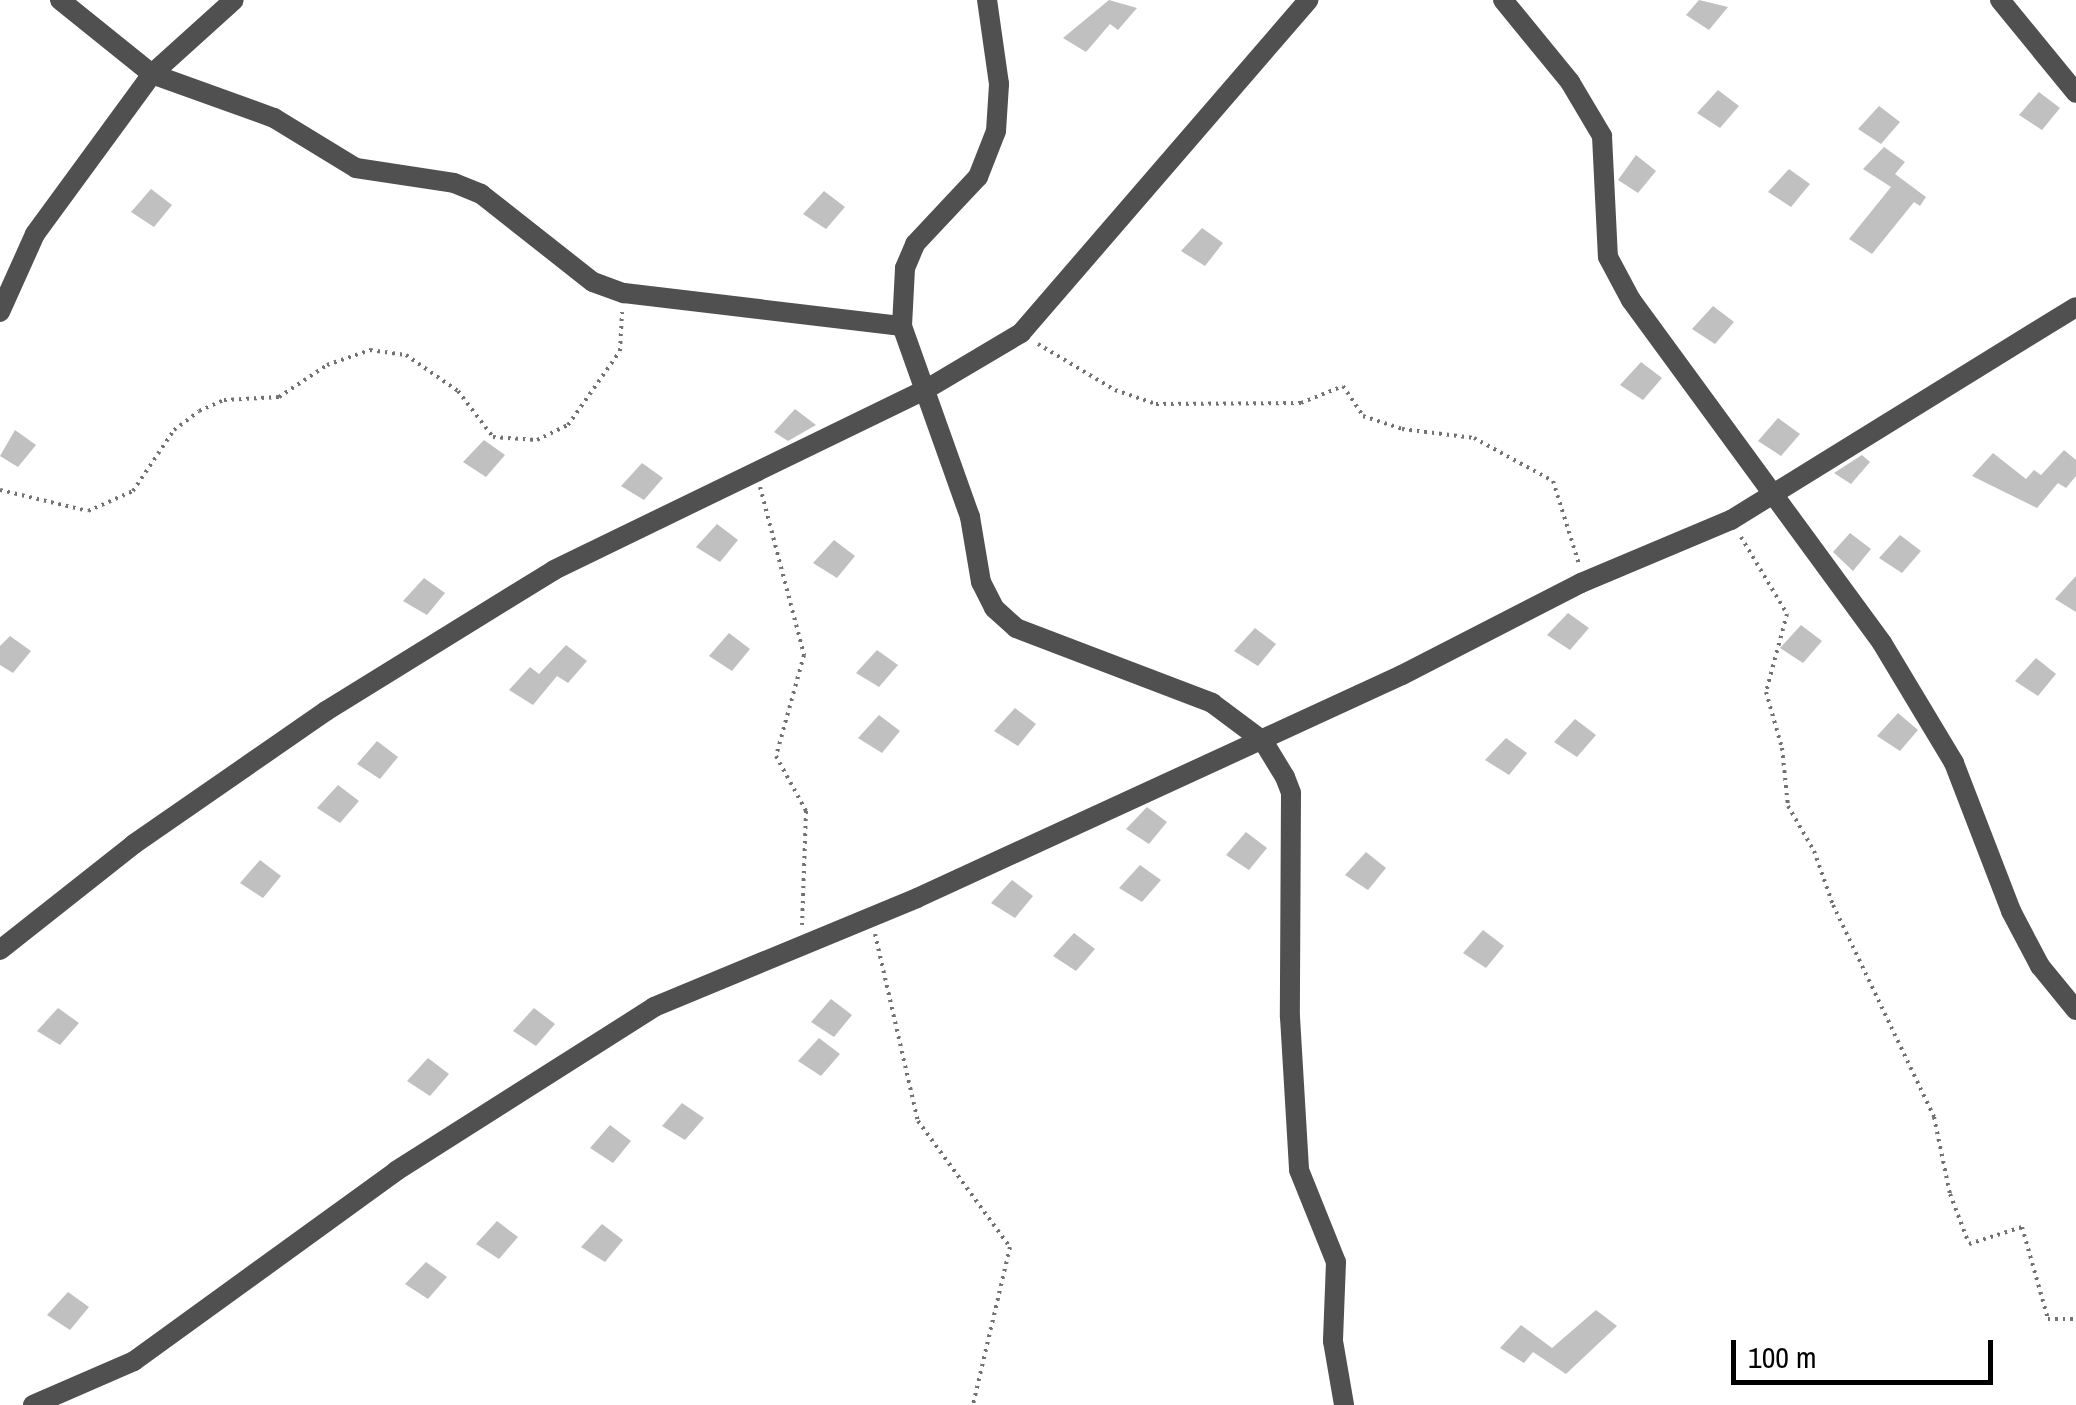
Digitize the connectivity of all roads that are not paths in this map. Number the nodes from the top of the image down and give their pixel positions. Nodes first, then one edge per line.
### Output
1 (60, 0) edge
2 (234, 0) edge
3 (987, 0) edge
4 (1308, 0) edge
5 (1504, 0) edge
6 (2000, 0) edge
7 (152, 74) junction
8 (2076, 92) edge
9 (2076, 306) edge
10 (0, 312) edge
11 (902, 326) junction
12 (925, 390) junction
13 (1773, 490) junction
14 (1263, 741) junction
15 (0, 950) edge
16 (2076, 1010) edge
17 (33, 1405) edge
18 (1344, 1405) edge

1 - 7 street
2 - 7 street
3 - 11 street
4 - 12 street
5 - 13 street
6 - 8 street
7 - 10 street
7 - 11 street
9 - 13 street
11 - 12 street
12 - 14 street
12 - 15 street
13 - 14 street
13 - 16 street
14 - 17 street
14 - 18 street

